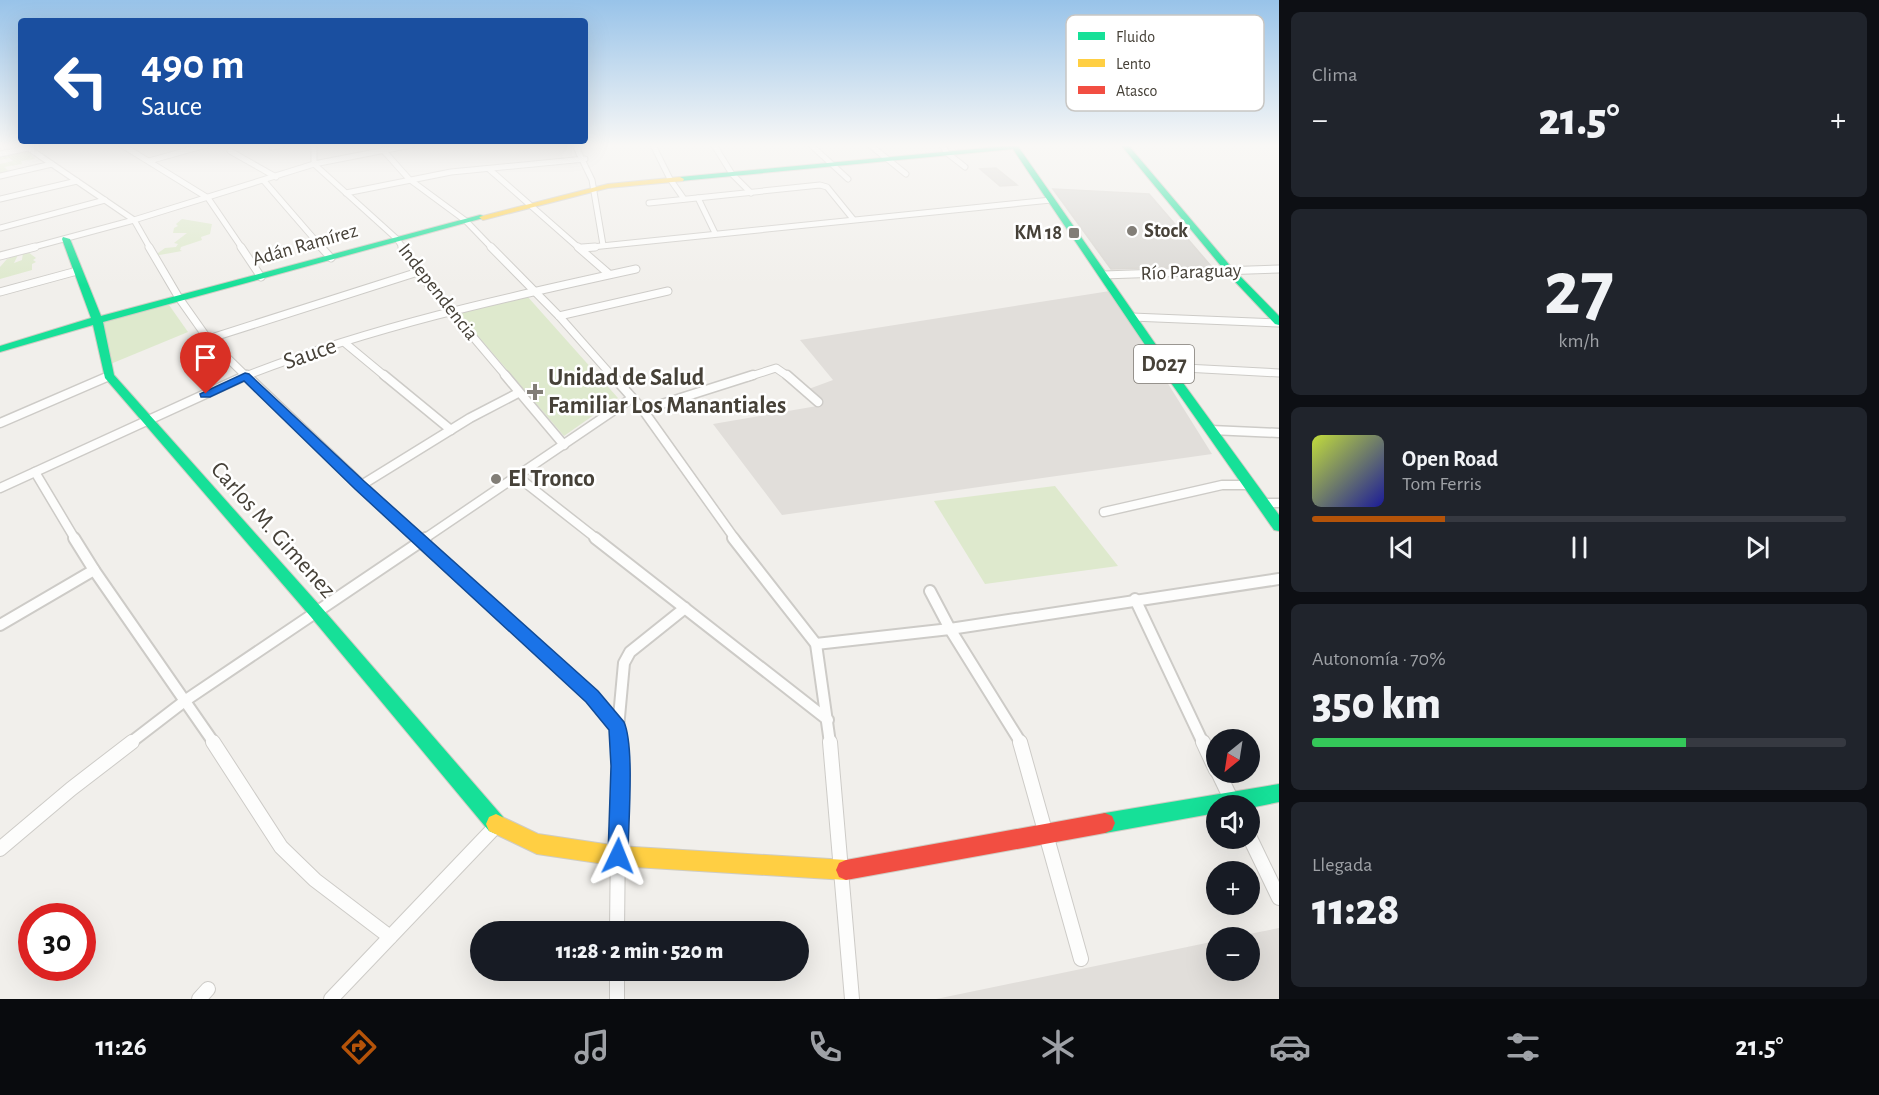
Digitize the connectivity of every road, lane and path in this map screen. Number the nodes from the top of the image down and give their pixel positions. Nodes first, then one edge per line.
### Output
1 (32, 192) edge
2 (93, 192) edge
3 (197, 192) edge
4 (228, 192) edge
5 (273, 192) edge
6 (352, 192) edge
7 (426, 192) edge
8 (515, 192) edge
9 (583, 192) edge
10 (597, 192) edge
11 (679, 192) edge
12 (766, 192) edge
13 (830, 192) edge
14 (1045, 192) edge
15 (1163, 192) edge
16 (346, 193) joint
17 (751, 193) joint
18 (207, 198) junction
19 (698, 198) junction
20 (0, 199) edge
21 (684, 199) junction
22 (105, 200) junction
23 (1051, 200) junction
24 (649, 203) dead end
25 (531, 205) junction
26 (853, 219) junction
27 (134, 220) junction
28 (466, 221) junction
29 (0, 228) edge
30 (715, 233) junction
31 (66, 239) junction
32 (397, 239) junction
33 (603, 245) junction
34 (582, 248) junction
35 (0, 256) edge
36 (331, 258) junction
37 (636, 269) dead end
38 (1268, 269) junction
39 (1279, 269) edge
40 (1229, 270) junction
41 (76, 271) junction
42 (418, 272) junction
43 (609, 274) junction
44 (1103, 275) junction
45 (1279, 275) edge
46 (261, 277) junction
47 (534, 291) junction
48 (668, 291) dead end
49 (0, 292) edge
50 (179, 298) junction
51 (451, 310) junction
52 (558, 316) junction
53 (1132, 317) junction
54 (97, 320) junction
55 (1279, 322) edge
56 (208, 339) junction
57 (345, 342) junction
58 (0, 349) edge
59 (1166, 367) junction
60 (1279, 373) edge
61 (109, 376) junction
62 (245, 376) junction
63 (518, 393) junction
64 (632, 398) junction
65 (818, 402) dead end
66 (644, 410) junction
67 (146, 420) junction
68 (0, 422) edge
69 (451, 430) junction
70 (1210, 430) junction
71 (1279, 433) edge
72 (564, 445) junction
73 (35, 472) junction
74 (518, 477) junction
75 (1250, 485) junction
76 (360, 486) junction
77 (0, 488) edge
78 (1263, 503) junction
79 (1279, 503) edge
80 (1104, 513) dead end
81 (1279, 526) edge
82 (423, 541) junction
83 (94, 570) junction
84 (1279, 579) edge
85 (930, 591) dead end
86 (1135, 599) junction
87 (685, 608) junction
88 (316, 612) junction
89 (0, 625) edge
90 (950, 629) junction
91 (816, 644) junction
92 (186, 700) junction
93 (828, 720) junction
94 (618, 728) junction
95 (1206, 748) edge
96 (1279, 793) edge
97 (1260, 797) edge
98 (1206, 806) edge
99 (497, 825) junction
100 (1047, 833) junction
101 (0, 849) edge
102 (1255, 849) edge
103 (618, 856) junction
104 (841, 871) junction
105 (1279, 897) edge
106 (617, 921) edge
107 (390, 937) junction
108 (1082, 959) dead end
109 (617, 981) edge
110 (331, 999) edge
111 (617, 999) edge
112 (852, 999) edge

1 - 20 street
2 - 22 street
3 - 18 street
4 - 18 street
5 - 36 street
6 - 16 street
7 - 28 street
8 - 25 street
9 - 25 street, Adán Ramírez
10 - 33 street
11 - 21 street
12 - 17 street
13 - 26 street
14 - 23 street, D027
15 - 40 street
16 - 32 street, Independencia
17 - 19 street
18 - 27 street
18 - 46 street
19 - 21 street
19 - 30 street
21 - 24 street
22 - 27 street
22 - 29 street
23 - 26 street
23 - 44 street, D027
25 - 28 street, Adán Ramírez
25 - 34 street
26 - 30 street
27 - 31 street
27 - 50 street
28 - 32 street, Adán Ramírez
28 - 47 street
30 - 33 street
31 - 35 street
31 - 41 street, Carlos M. Gimenez
32 - 36 street, Adán Ramírez
32 - 42 street, Independencia
33 - 34 street
34 - 43 street
36 - 46 street, Adán Ramírez
37 - 43 street, Sauce
38 - 39 street, Río Paraguay
38 - 40 street, Río Paraguay
38 - 45 street
40 - 44 street, Río Paraguay
40 - 55 street
41 - 49 street
41 - 54 street, Carlos M. Gimenez
42 - 51 street, Independencia
42 - 56 street
43 - 47 street, Sauce
44 - 53 street, D027
46 - 50 street, Adán Ramírez
47 - 51 street, Sauce
47 - 52 street
48 - 52 street
50 - 54 street, Adán Ramírez
50 - 56 street
51 - 57 street, Sauce
51 - 63 street, Independencia
52 - 64 street
53 - 55 street
53 - 59 street, D027
54 - 58 street, Adán Ramírez
54 - 61 street, Carlos M. Gimenez
56 - 62 street
57 - 62 street, Sauce
57 - 69 street
59 - 60 street
59 - 70 street, D027
61 - 67 street, Carlos M. Gimenez
61 - 68 street
62 - 67 street, Sauce
62 - 76 street
63 - 69 street
63 - 72 street, Independencia
64 - 66 street
64 - 72 street
65 - 66 street
66 - 91 street
67 - 73 street, Sauce
67 - 88 street, Carlos M. Gimenez
69 - 76 street
70 - 71 street
70 - 75 street, D027
72 - 74 street
73 - 77 street, Sauce
73 - 83 street
74 - 82 street
74 - 87 street
75 - 78 street, D027
75 - 80 street
76 - 82 street
78 - 79 street
78 - 81 street, D027
82 - 88 street
82 - 94 street
83 - 89 street
83 - 92 street
84 - 86 street
85 - 90 street
86 - 90 street
86 - 95 street
87 - 93 street
87 - 94 street
88 - 92 street
88 - 99 street, Carlos M. Gimenez
90 - 91 street
90 - 100 street
91 - 93 street
92 - 101 street
92 - 107 street
93 - 104 street
94 - 103 street
96 - 97 street
98 - 100 street
99 - 103 street
99 - 107 street
100 - 104 street
100 - 108 street
102 - 105 street
103 - 104 street
103 - 106 street
104 - 112 street
107 - 110 street
109 - 111 street

